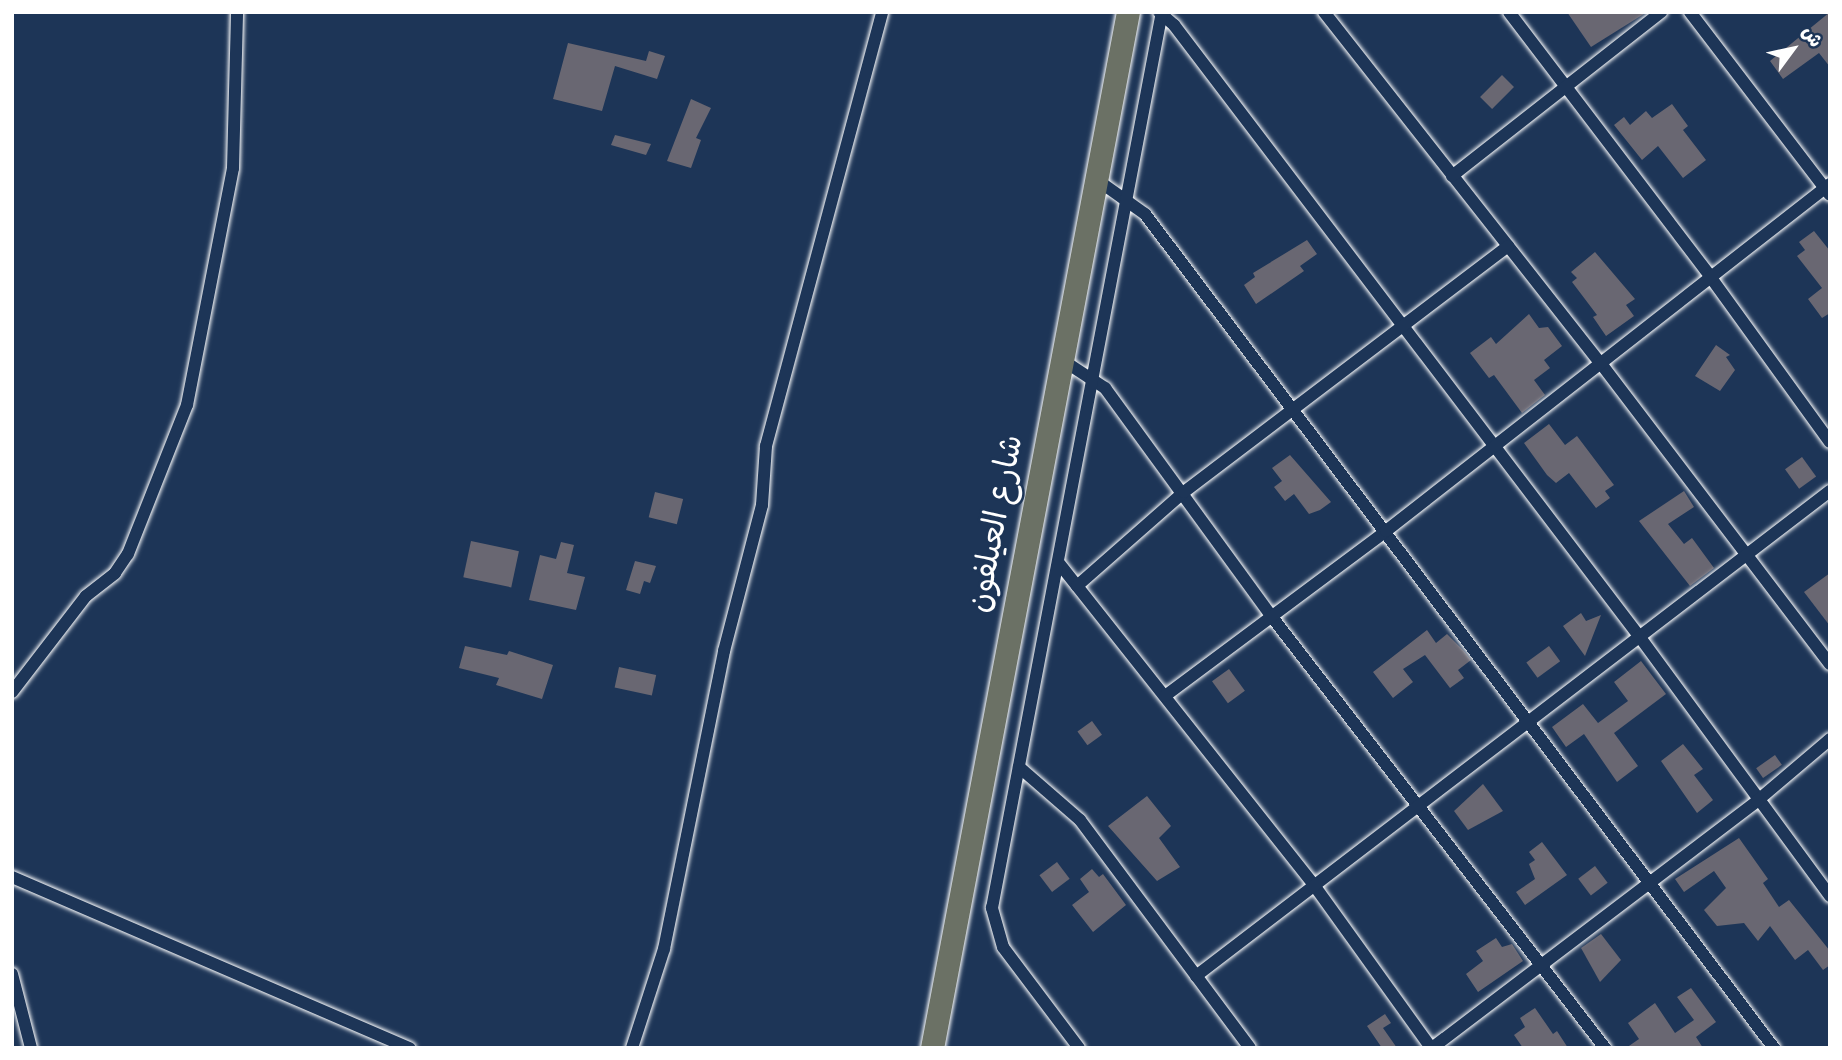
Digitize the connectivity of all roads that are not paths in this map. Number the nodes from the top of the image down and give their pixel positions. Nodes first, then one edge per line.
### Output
1 (237, 12) edge
2 (882, 12) edge
3 (1128, 12) edge
4 (1324, 12) edge
5 (1509, 12) edge
6 (1661, 12) edge
7 (1690, 12) edge
8 (1161, 13) edge
9 (1568, 89) junction
10 (1452, 176) junction
11 (1096, 179) junction
12 (1828, 189) edge
13 (1125, 198) junction
14 (1507, 246) junction
15 (1709, 275) junction
16 (1401, 327) junction
17 (1061, 359) junction
18 (1599, 361) junction
19 (1092, 375) junction
20 (1291, 409) junction
21 (1830, 442) edge
22 (1493, 446) junction
23 (1830, 491) edge
24 (1184, 492) junction
25 (1385, 531) junction
26 (1745, 557) junction
27 (1058, 562) junction
28 (1077, 586) junction
29 (1272, 617) junction
30 (1639, 636) junction
31 (1830, 664) edge
32 (12, 692) edge
33 (1164, 696) junction
34 (1525, 720) junction
35 (1830, 740) edge
36 (1019, 767) junction
37 (1757, 801) junction
38 (1420, 803) junction
39 (12, 877) edge
40 (1648, 882) junction
41 (1314, 885) junction
42 (1830, 896) edge
43 (1538, 965) junction
44 (12, 974) edge
45 (1196, 976) junction
46 (31, 1048) edge
47 (410, 1048) edge
48 (632, 1048) edge
49 (932, 1048) edge
50 (1079, 1048) edge
51 (1250, 1048) edge
52 (1431, 1048) edge
53 (1605, 1048) edge
54 (1774, 1048) edge

1 - 32 street
2 - 48 street
3 - 11 highway, شارع العيلفون
4 - 10 street
5 - 9 street
6 - 9 street
7 - 12 street
8 - 13 street
8 - 16 street
9 - 10 street
9 - 15 street
10 - 14 street
11 - 13 street
11 - 17 highway, شارع العيلفون
12 - 15 street
13 - 19 street
13 - 20 street
14 - 16 street
14 - 18 street
15 - 18 street
15 - 21 street
16 - 20 street
16 - 22 street
17 - 19 street
17 - 49 highway, شارع العيلفون
18 - 22 street
18 - 26 street
19 - 24 street
19 - 27 street
20 - 24 street
20 - 25 street
22 - 25 street
22 - 30 street
23 - 26 street
24 - 28 street
24 - 29 street
25 - 29 street
25 - 34 street
26 - 30 street
26 - 31 street
27 - 28 street
27 - 36 street
28 - 33 street
29 - 33 street
29 - 38 street
30 - 34 street
30 - 37 street
33 - 41 street
34 - 38 street
34 - 40 street
35 - 37 street
36 - 45 street
36 - 50 street
37 - 40 street
37 - 42 street
38 - 41 street
38 - 43 street
39 - 47 street
40 - 43 street
40 - 54 street
41 - 45 street
41 - 52 street
43 - 52 street
43 - 53 street
44 - 46 street
45 - 51 street

